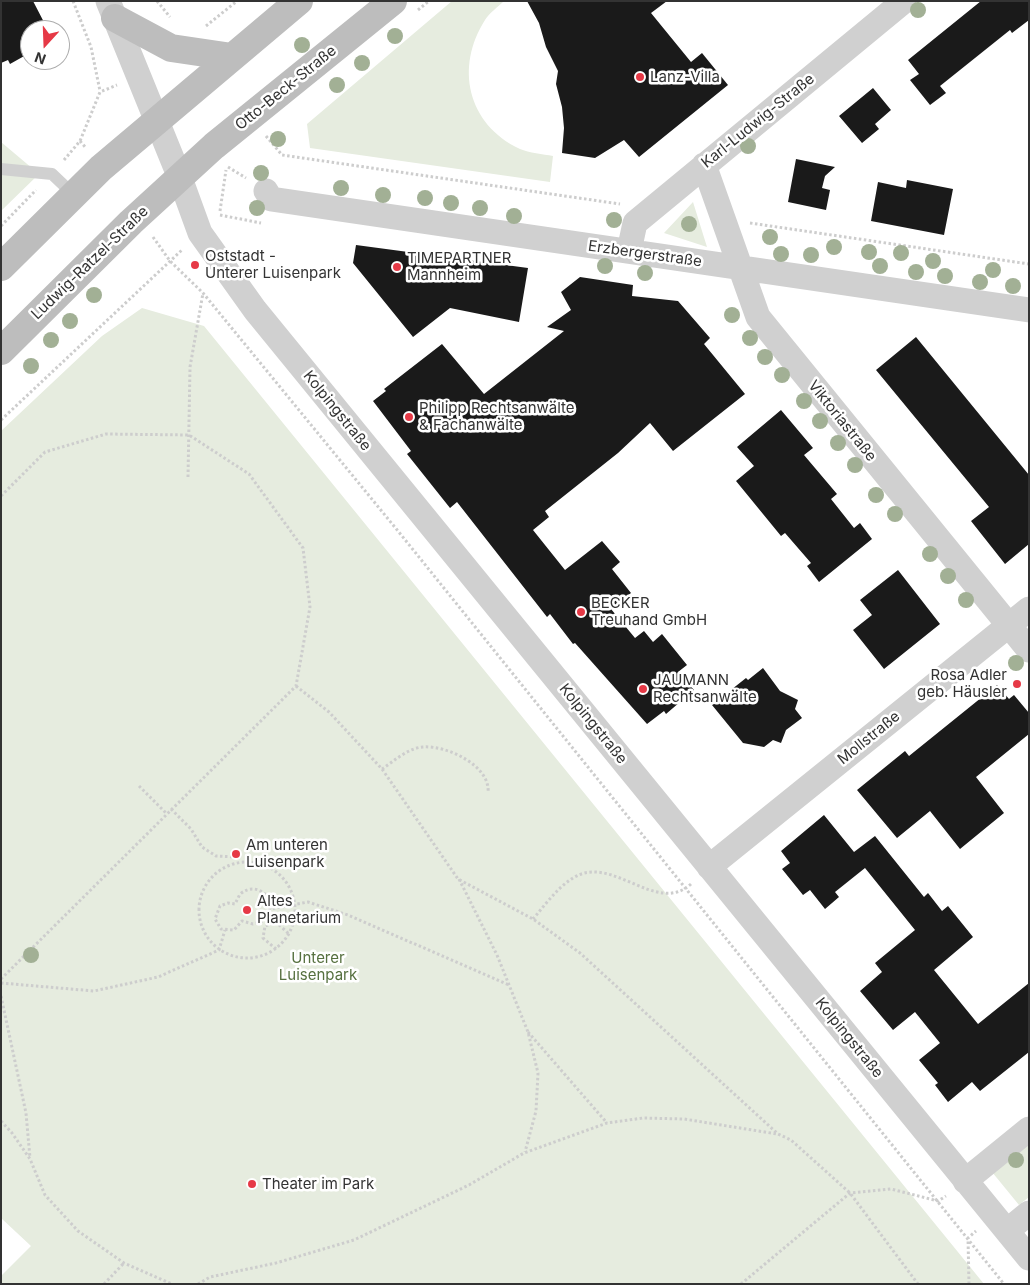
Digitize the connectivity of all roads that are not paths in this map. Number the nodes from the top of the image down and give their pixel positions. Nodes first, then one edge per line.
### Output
1 (299, 1) edge
2 (393, 1) edge
3 (904, 1) edge
4 (111, 10) edge
5 (232, 57) junction
6 (156, 121) junction
7 (704, 165) junction
8 (1, 169) edge
9 (180, 178) junction
10 (266, 191) dead end
11 (73, 194) junction
12 (629, 251) junction
13 (1, 267) edge
14 (740, 267) junction
15 (1029, 310) edge
16 (1, 351) edge
17 (1029, 609) edge
18 (1009, 626) junction
19 (1029, 650) edge
20 (710, 867) junction
21 (1029, 1129) edge
22 (965, 1181) junction
23 (1029, 1213) edge
24 (1007, 1231) junction
25 (1029, 1258) edge

1 - 5 street
2 - 9 street, Otto-Beck-Straße
3 - 7 street, Karl-Ludwig-Straße
4 - 5 street
4 - 6 street, Kolpingstraße
5 - 6 street
6 - 9 street, Kolpingstraße
6 - 11 street
7 - 12 street, Karl-Ludwig-Straße
7 - 14 street, Viktoriastraße
8 - 11 lane
9 - 16 street, Ludwig-Ratzel-Straße
9 - 20 street, Kolpingstraße
10 - 12 street, Erzbergerstraße
11 - 13 street
12 - 14 street, Erzbergerstraße
14 - 15 street, Erzbergerstraße
14 - 18 street, Viktoriastraße
17 - 18 street, Mollstraße
18 - 19 street, Viktoriastraße
18 - 20 street, Mollstraße
20 - 22 street, Kolpingstraße
21 - 22 street
22 - 24 street, Kolpingstraße
23 - 24 street
24 - 25 street, Kolpingstraße

